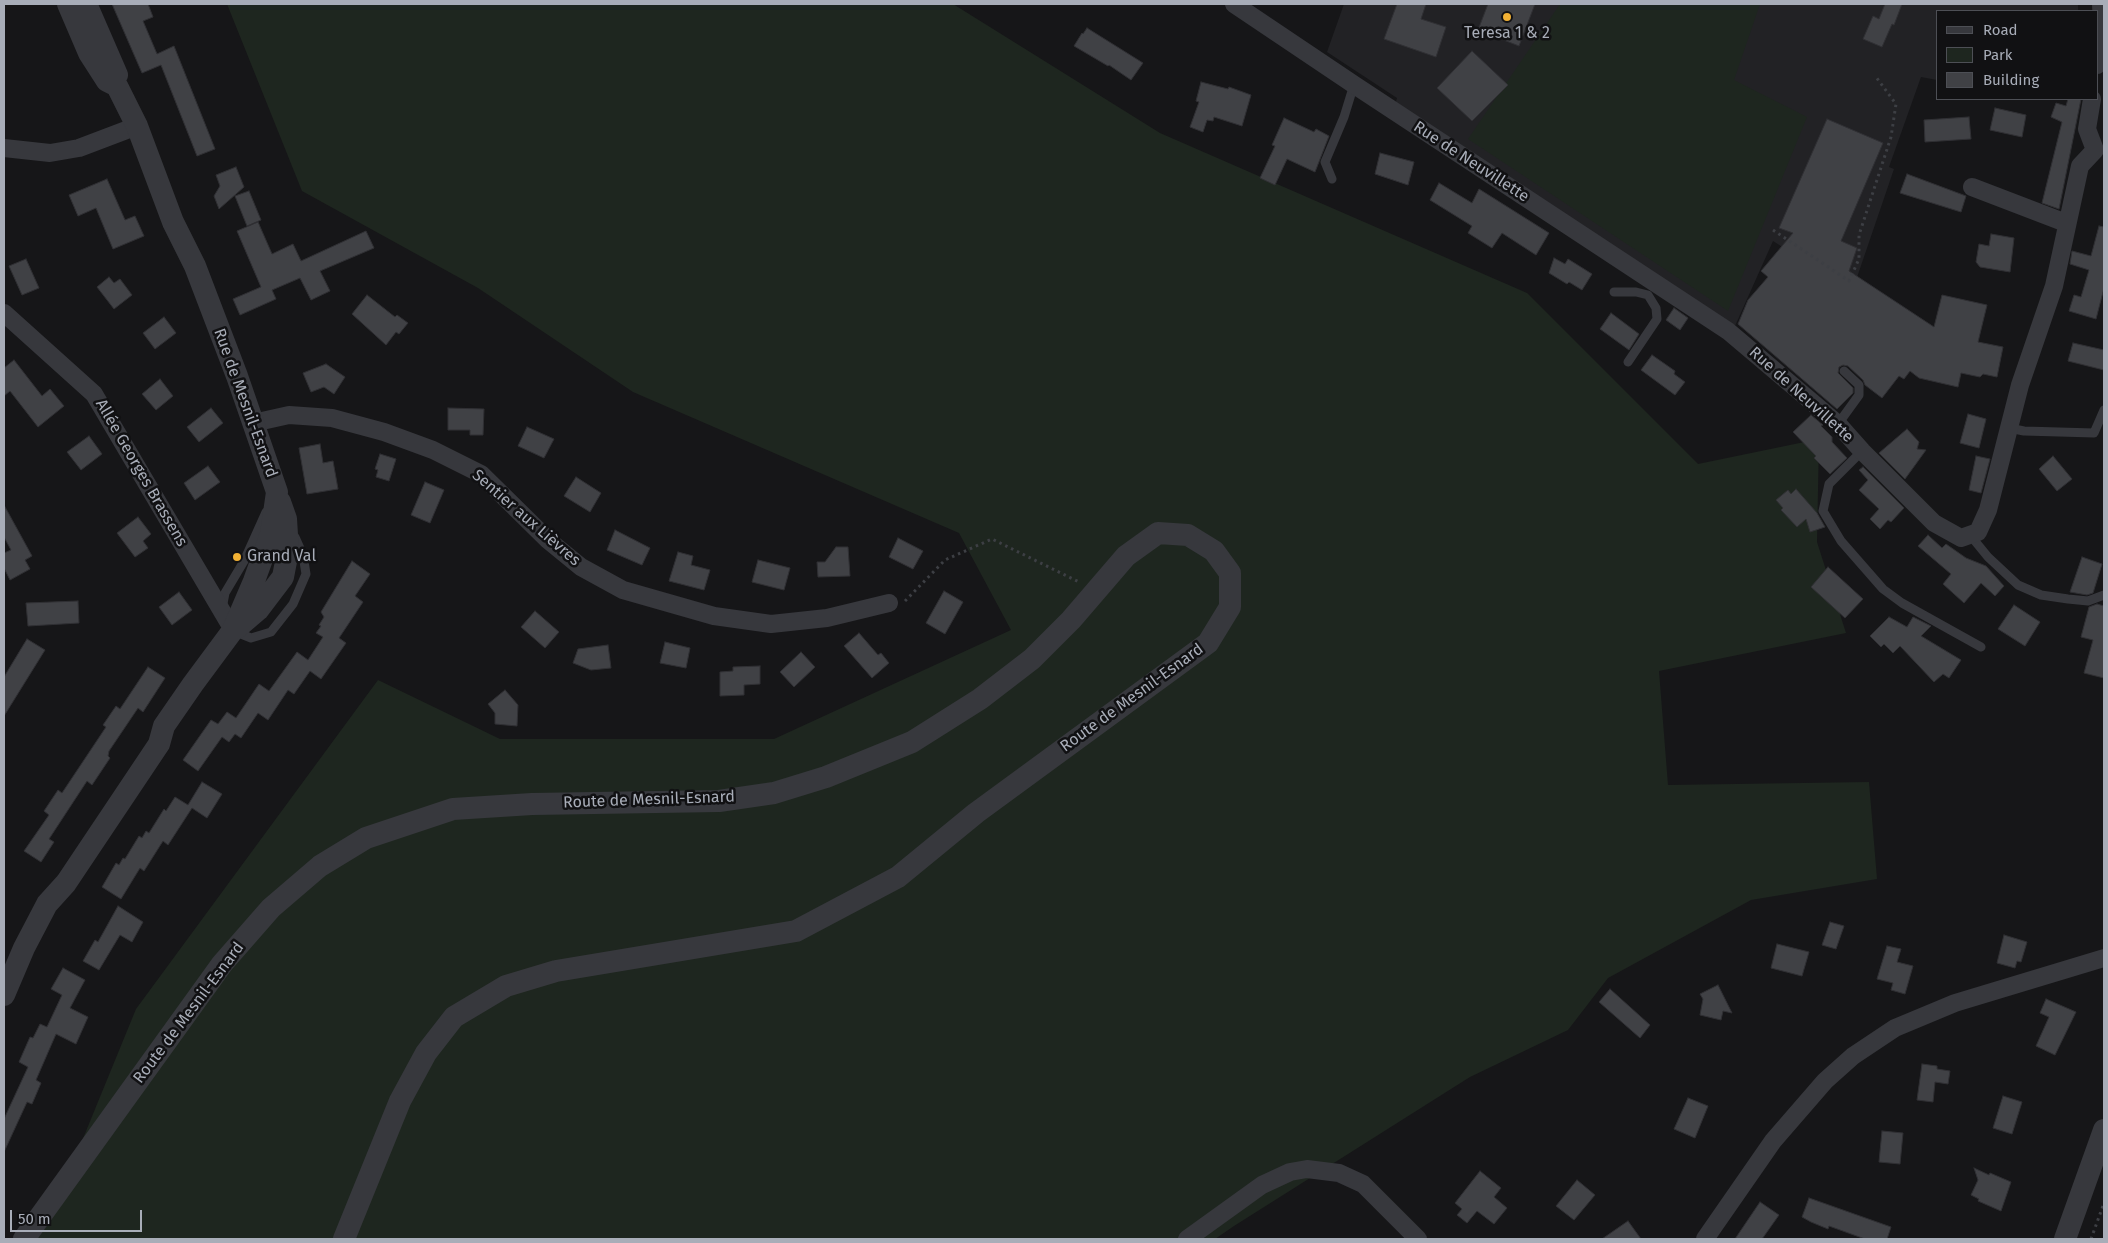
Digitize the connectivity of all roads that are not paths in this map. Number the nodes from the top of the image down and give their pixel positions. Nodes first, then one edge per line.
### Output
1 (68, 4) edge
2 (86, 4) edge
3 (1234, 4) edge
4 (2101, 4) edge
5 (2098, 57) edge
6 (117, 86) junction
7 (1356, 86) junction
8 (2092, 100) edge
9 (137, 126) junction
10 (4, 148) edge
11 (2100, 151) edge
12 (1332, 179) dead end
13 (1972, 187) dead end
14 (2066, 223) junction
15 (1652, 289) junction
16 (1614, 292) dead end
17 (4, 313) edge
18 (1628, 362) dead end
19 (1844, 371) dead end
20 (2104, 410) edge
21 (253, 423) junction
22 (1838, 424) junction
23 (2009, 428) junction
24 (1862, 451) junction
25 (276, 492) junction
26 (1970, 535) junction
27 (2104, 594) edge
28 (888, 603) road end
29 (221, 611) junction
30 (233, 630) junction
31 (1981, 647) dead end
32 (2104, 958) edge
33 (4, 993) edge
34 (2104, 1130) edge
35 (24, 1239) edge
36 (344, 1239) edge
37 (1187, 1239) edge
38 (1418, 1239) edge
39 (1705, 1239) edge
40 (2065, 1239) edge

1 - 6 street, Rue de Mesnil-Esnard
2 - 6 street, Rue de Mesnil-Esnard
3 - 7 street, Rue de Neuvillette
4 - 5 street
6 - 9 street, Rue de Mesnil-Esnard
7 - 12 lane
7 - 15 street, Rue de Neuvillette
8 - 11 street
9 - 10 street
9 - 21 street, Rue de Mesnil-Esnard
11 - 14 street
13 - 14 street
14 - 23 street
15 - 16 lane
15 - 18 lane
15 - 22 street, Rue de Neuvillette
17 - 29 street, Allée Georges Brassens
19 - 22 lane
20 - 23 lane
21 - 25 street, Rue de Mesnil-Esnard
21 - 28 street, Sentier aux Lièvres
22 - 24 street, Rue de Neuvillette
23 - 26 street
24 - 26 street, Rue de Neuvillette
24 - 31 lane
25 - 29 lane
25 - 30 street, Rue de Mesnil-Esnard
25 - 30 street
26 - 27 lane
29 - 30 street, Allée Georges Brassens
30 - 33 street
32 - 39 street
34 - 40 street
35 - 36 street, Route de Mesnil-Esnard
37 - 38 street

